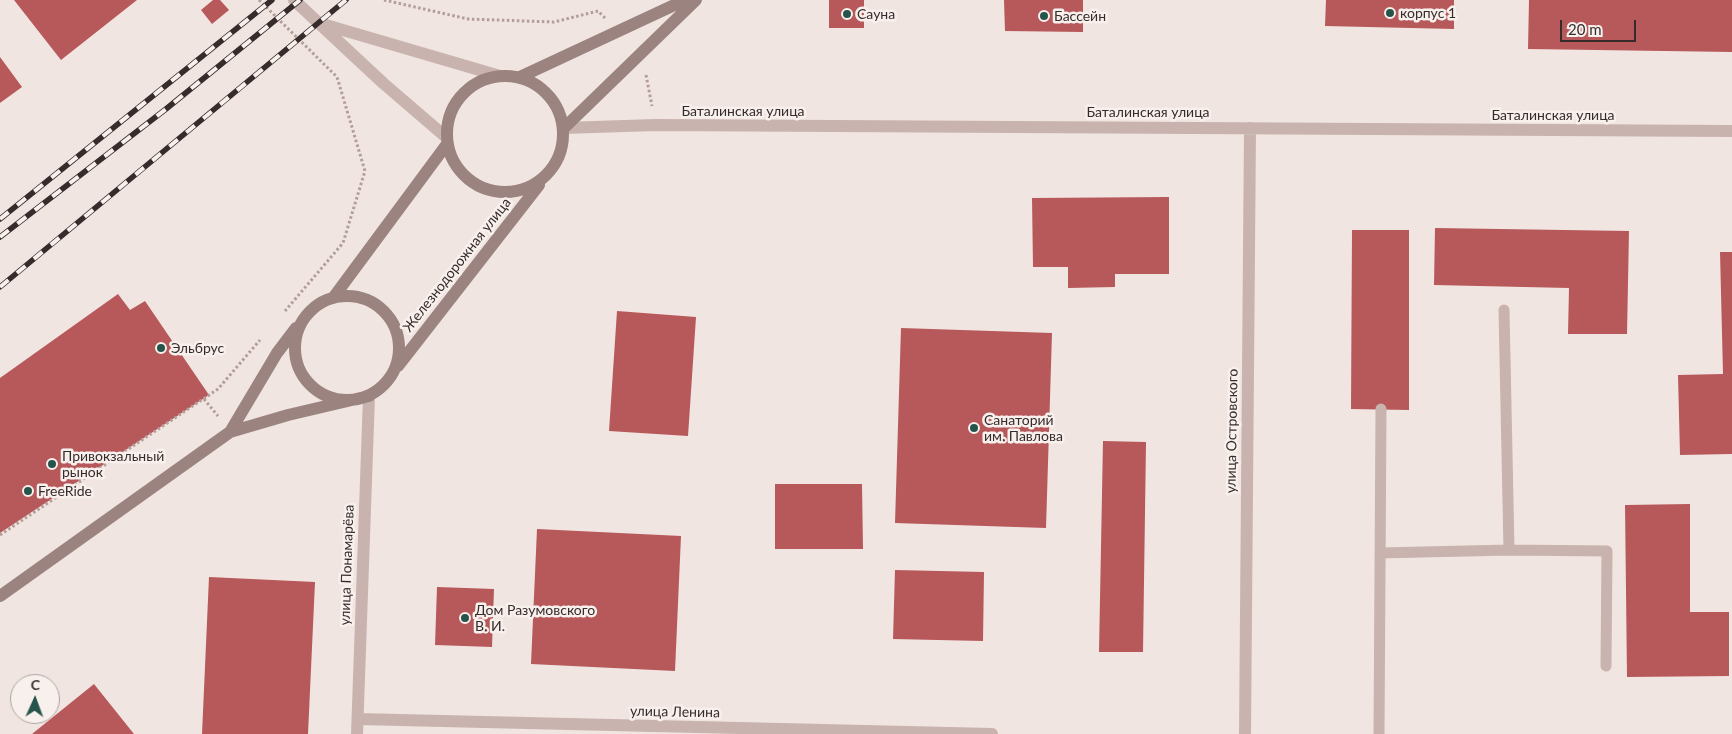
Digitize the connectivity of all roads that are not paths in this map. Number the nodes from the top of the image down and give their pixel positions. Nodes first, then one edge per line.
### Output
1 (294, 0) edge
2 (685, 0) edge
3 (696, 0) edge
4 (317, 22) junction
5 (500, 76) junction
6 (520, 77) junction
7 (564, 128) junction
8 (1250, 128) junction
9 (1732, 131) edge
10 (447, 141) junction
11 (542, 180) junction
12 (333, 298) junction
13 (1504, 310) dead end
14 (304, 318) junction
15 (396, 368) junction
16 (369, 396) junction
17 (1381, 409) dead end
18 (230, 432) junction
19 (1509, 550) junction
20 (1380, 553) junction
21 (0, 596) edge
22 (1606, 666) dead end
23 (358, 719) junction
24 (357, 734) edge
25 (992, 734) edge
26 (1245, 734) edge
27 (1379, 734) edge

1 - 4 street
2 - 6 main road
3 - 7 main road
4 - 5 street
4 - 10 street
5 - 6 main road
5 - 10 main road
6 - 7 main road
7 - 8 street, Баталинская улица
7 - 11 main road
8 - 9 street, Баталинская улица
8 - 26 street, улица Островского
10 - 11 main road
10 - 12 main road, Железнодорожная улица
11 - 15 main road, Железнодорожная улица
12 - 14 main road, Железнодорожная улица
12 - 15 main road, Железнодорожная улица
13 - 19 lane
14 - 16 main road
14 - 18 main road, Железнодорожная улица
15 - 16 main road, Железнодорожная улица
16 - 18 main road, Железнодорожная улица
16 - 23 street, улица Понамарёва
17 - 20 lane
18 - 21 main road
19 - 20 lane
19 - 22 lane
20 - 27 lane
23 - 24 street, улица Понамарёва
23 - 25 street, улица Ленина

